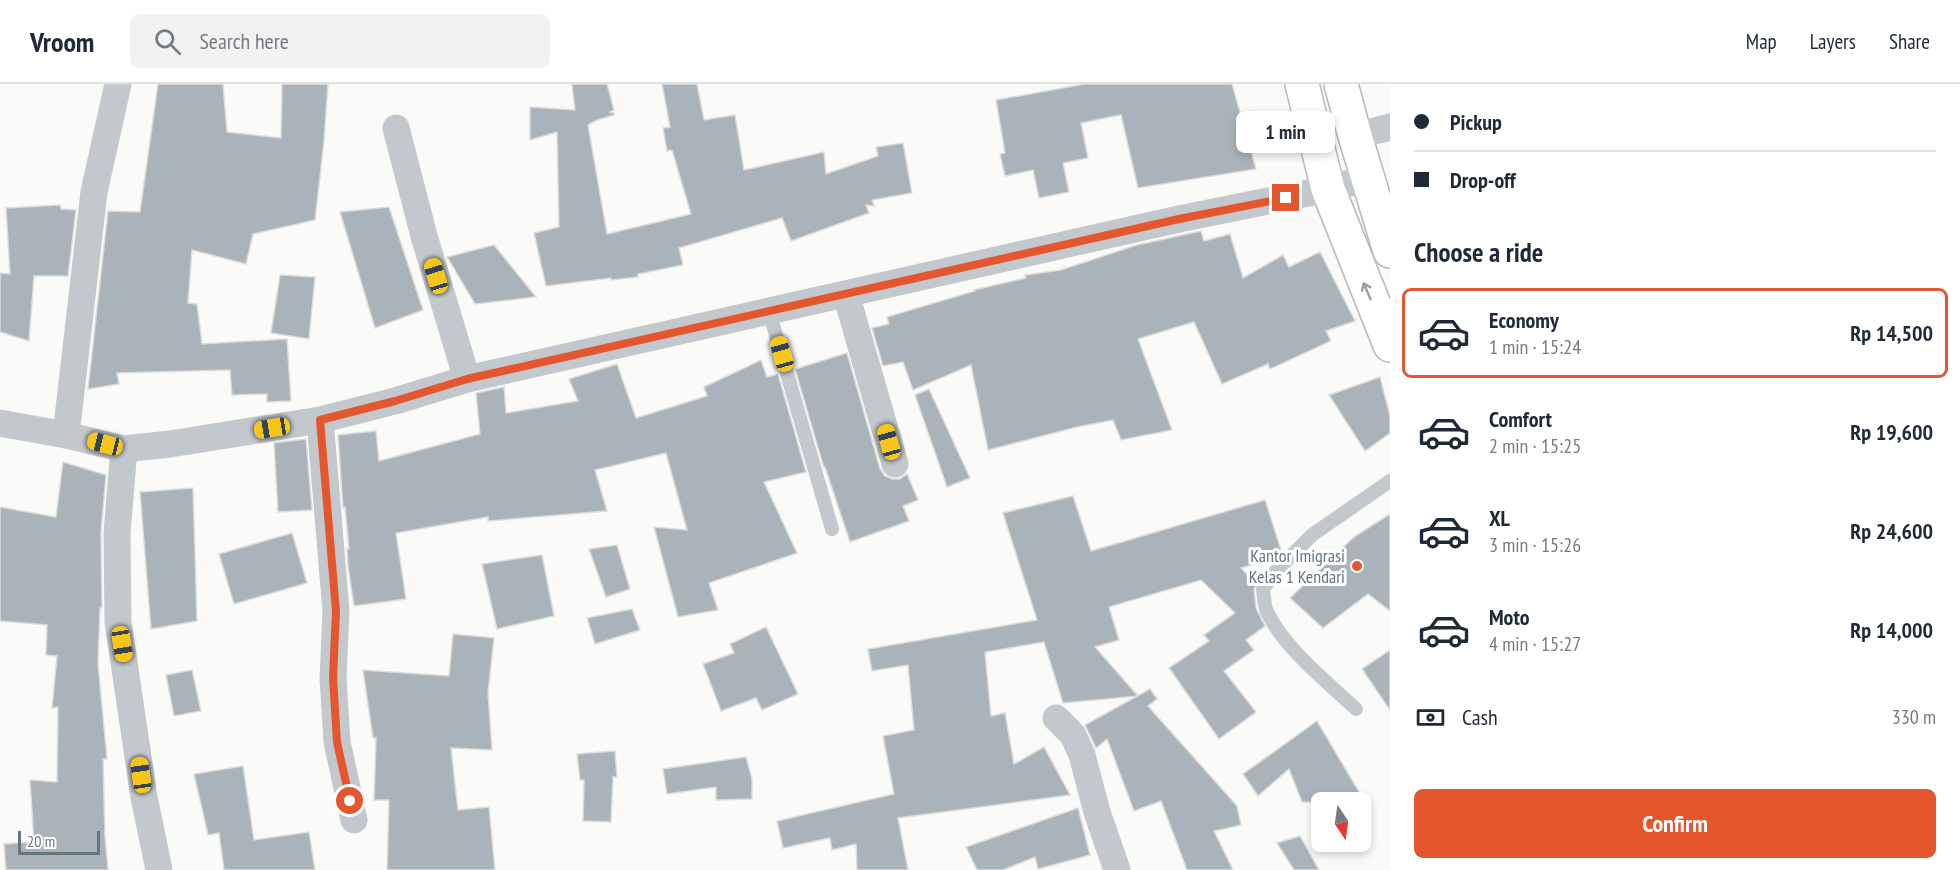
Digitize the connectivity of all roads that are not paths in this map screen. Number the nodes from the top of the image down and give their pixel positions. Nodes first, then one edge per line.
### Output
1 (118, 84) edge
2 (1302, 84) edge
3 (1341, 84) edge
4 (1390, 127) edge
5 (396, 128) dead end
6 (1355, 136) junction
7 (1368, 178) junction
8 (1328, 189) junction
9 (1390, 251) edge
10 (846, 294) junction
11 (769, 311) junction
12 (1390, 345) edge
13 (467, 379) junction
14 (320, 420) junction
15 (0, 423) edge
16 (66, 435) junction
17 (124, 449) junction
18 (895, 464) dead end
19 (1390, 481) edge
20 (832, 529) dead end
21 (1356, 709) dead end
22 (1056, 718) dead end
23 (354, 820) dead end
24 (159, 870) edge
25 (1117, 870) edge

1 - 16 street
2 - 8 highway
3 - 6 highway
4 - 6 street
5 - 13 street
6 - 7 highway
7 - 8 street
7 - 9 highway
8 - 10 street
12 -> 8 highway
10 - 11 street
10 - 18 street
11 - 13 street
11 - 20 lane
13 - 14 street
14 - 17 street
14 - 23 street
15 - 16 street
16 - 17 street
17 - 24 street
19 - 21 lane
22 - 25 street

